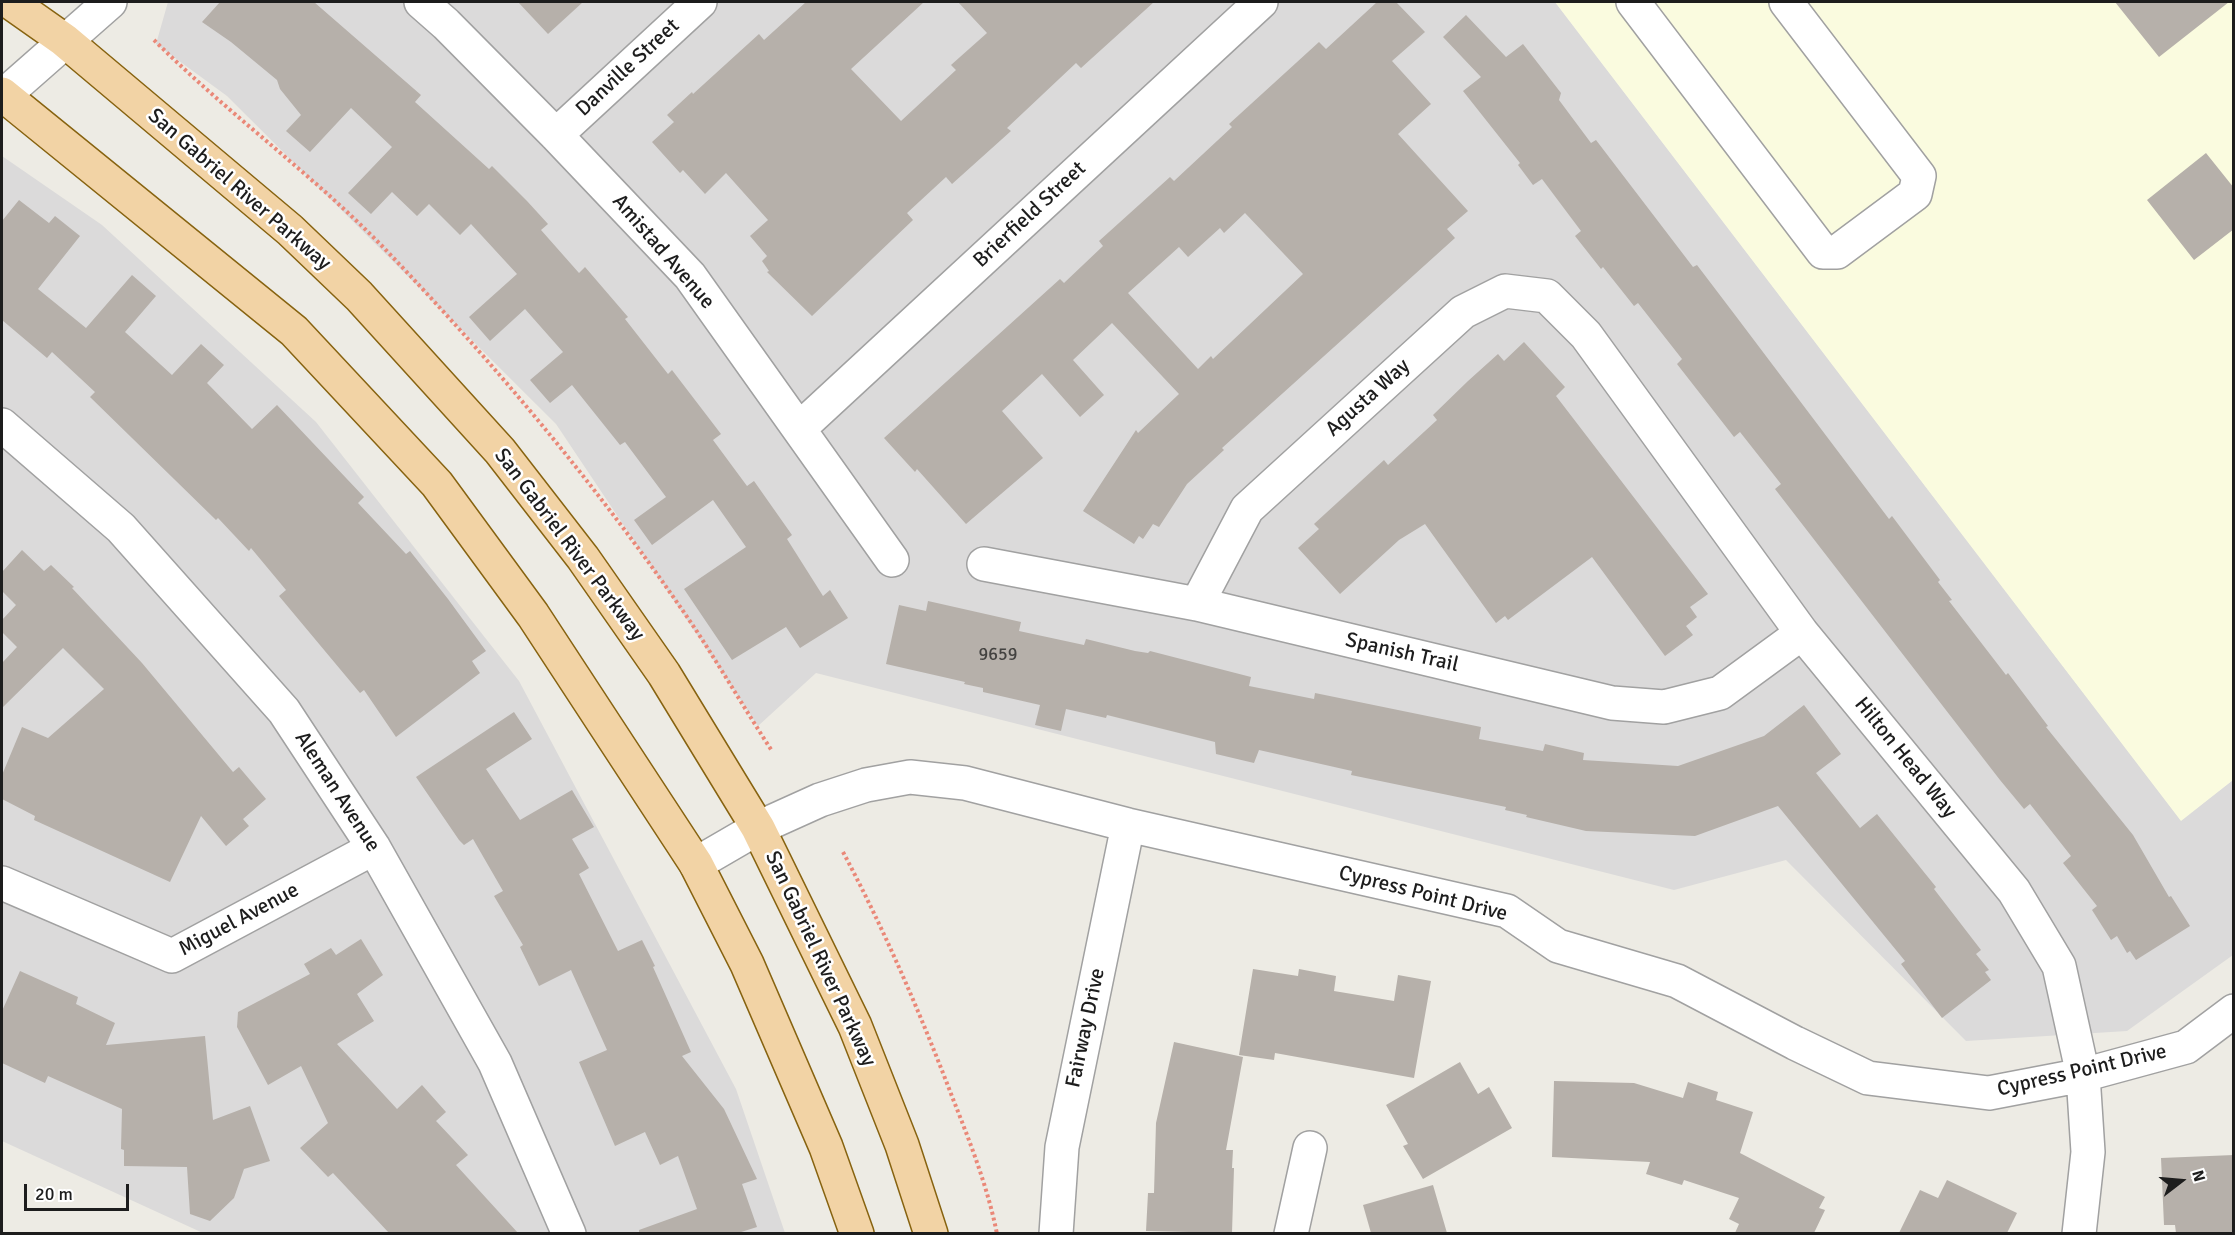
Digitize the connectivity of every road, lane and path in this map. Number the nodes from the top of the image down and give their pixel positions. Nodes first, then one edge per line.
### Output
1 (10, 2) edge
2 (110, 2) edge
3 (421, 2) edge
4 (700, 2) edge
5 (1261, 2) edge
6 (1633, 2) edge
7 (1786, 2) edge
8 (64, 40) junction
9 (2, 96) edge
10 (556, 135) junction
11 (1586, 335) joint
12 (2, 425) edge
13 (800, 428) junction
14 (892, 560) dead end
15 (984, 564) dead end
16 (1197, 604) junction
17 (1802, 633) junction
18 (1128, 825) junction
19 (758, 828) junction
20 (374, 848) junction
21 (843, 852) dead end
22 (696, 864) junction
23 (2, 883) edge
24 (2234, 1011) edge
25 (2083, 1075) junction
26 (1310, 1148) dead end
27 (569, 1233) edge
28 (857, 1233) edge
29 (931, 1233) edge
30 (997, 1233) edge
31 (1056, 1233) edge
32 (1292, 1233) edge
33 (2079, 1233) edge

1 - 8 main road, San Gabriel River Parkway
2 - 8 street
3 - 10 street, Amistad Avenue
4 - 10 street, Danville Street
5 - 13 street, Brierfield Street
6 - 7 street
8 - 9 street
8 - 19 main road, San Gabriel River Parkway
9 - 22 main road
10 - 13 street, Amistad Avenue
11 - 16 street, Agusta Way
11 - 17 street, Hilton Head Way
12 - 20 street, Aleman Avenue
13 - 14 street, Amistad Avenue
15 - 16 street, Spanish Trail
16 - 17 street, Spanish Trail
17 - 25 street, Hilton Head Way
18 - 19 street, Cypress Point Drive
18 - 25 street, Cypress Point Drive
18 - 31 street, Fairway Drive
19 - 22 street, Cypress Point Drive
19 - 29 main road, San Gabriel River Parkway
20 - 23 street, Miguel Avenue
20 - 27 street, Aleman Avenue
21 - 30 path
22 - 28 main road
24 - 25 street, Cypress Point Drive
25 - 33 street, Hilton Head Way
26 - 32 street

